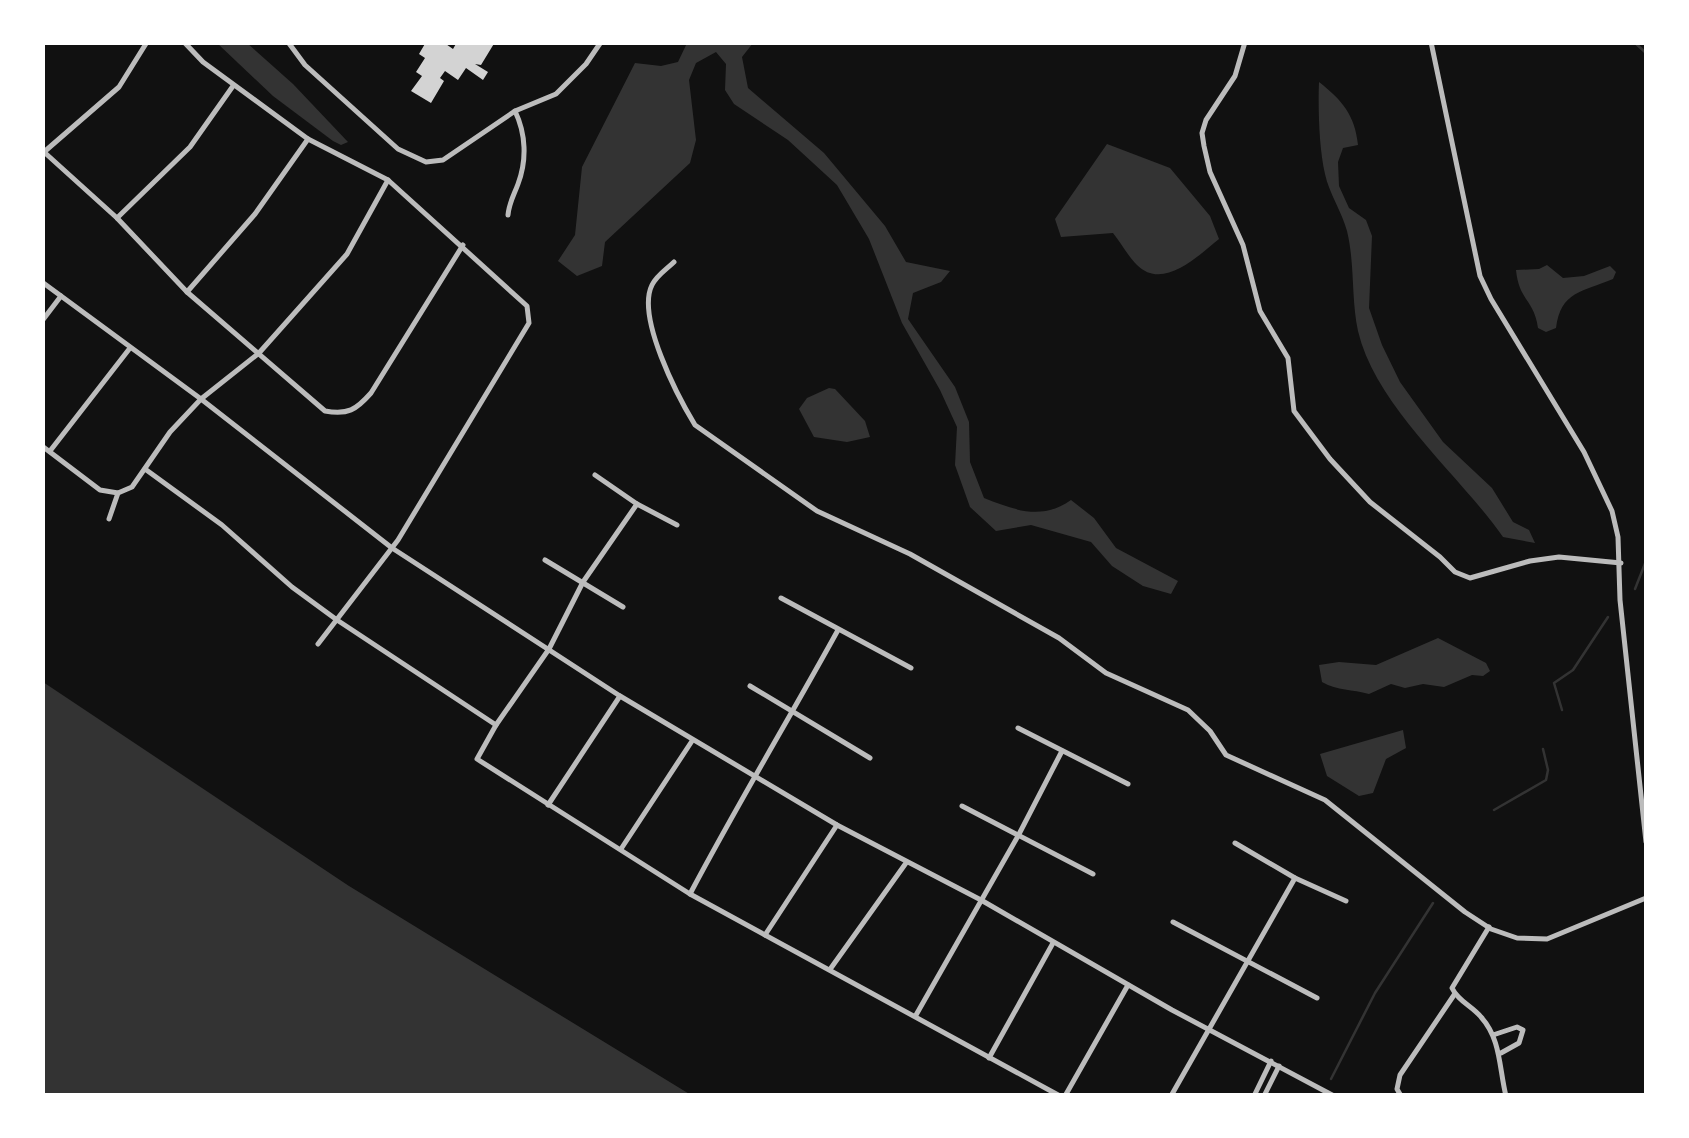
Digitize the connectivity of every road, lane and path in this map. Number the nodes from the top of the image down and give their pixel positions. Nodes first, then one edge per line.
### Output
1 (147, 42) edge
2 (184, 42) edge
3 (288, 42) edge
4 (601, 42) edge
5 (1244, 42) edge
6 (1430, 42) edge
7 (234, 85) junction
8 (515, 112) junction
9 (308, 139) junction
10 (43, 152) edge
11 (388, 180) junction
12 (508, 215) dead end
13 (117, 218) junction
14 (463, 245) junction
15 (674, 262) dead end
16 (42, 282) edge
17 (188, 292) junction
18 (61, 296) junction
19 (42, 321) edge
20 (130, 348) junction
21 (259, 353) junction
22 (201, 399) junction
23 (42, 446) edge
24 (50, 451) junction
25 (144, 468) junction
26 (595, 475) dead end
27 (118, 493) junction
28 (638, 504) junction
29 (109, 519) dead end
30 (677, 525) dead end
31 (392, 548) junction
32 (545, 560) dead end
33 (1621, 563) junction
34 (583, 582) junction
35 (781, 598) dead end
36 (623, 607) dead end
37 (337, 620) junction
38 (838, 630) junction
39 (318, 644) dead end
40 (549, 649) junction
41 (911, 668) dead end
42 (750, 686) dead end
43 (620, 696) junction
44 (793, 711) junction
45 (496, 725) junction
46 (1018, 728) dead end
47 (692, 742) junction
48 (1062, 751) junction
49 (870, 758) dead end
50 (753, 775) junction
51 (1128, 784) dead end
52 (548, 805) junction
53 (962, 806) dead end
54 (837, 825) junction
55 (1018, 836) junction
56 (1646, 842) edge
57 (1234, 843) dead end
58 (621, 849) junction
59 (906, 862) junction
60 (1092, 874) dead end
61 (1295, 878) junction
62 (690, 894) junction
63 (1646, 898) edge
64 (981, 900) junction
65 (1346, 900) dead end
66 (1172, 922) dead end
67 (1489, 928) junction
68 (765, 935) junction
69 (1053, 943) junction
70 (1246, 960) junction
71 (831, 968) junction
72 (1129, 984) junction
73 (1454, 995) junction
74 (1318, 998) dead end
75 (916, 1015) junction
76 (1209, 1030) junction
77 (1493, 1035) junction
78 (1500, 1054) junction
79 (989, 1058) junction
80 (1271, 1061) junction
81 (1278, 1066) junction
82 (1062, 1096) edge
83 (1171, 1096) edge
84 (1254, 1096) edge
85 (1264, 1096) edge
86 (1334, 1096) edge
87 (1401, 1096) edge
88 (1506, 1096) edge

1 - 10 street
2 - 7 street
3 - 8 street
4 - 8 street
5 - 33 street
6 - 33 street
7 - 9 street
7 - 13 street
8 - 12 street
9 - 11 street
9 - 17 street
10 - 13 street
11 - 14 street
11 - 21 street
13 - 17 street
14 - 21 street
14 - 31 street
15 - 67 street
16 - 18 street
17 - 21 street
18 - 19 street
18 - 20 street
20 - 22 street
20 - 24 street
21 - 22 street
22 - 25 street
22 - 31 street
23 - 24 street
24 - 27 street
25 - 27 street
25 - 37 street
26 - 28 street
27 - 29 street
28 - 30 street
28 - 34 street
31 - 37 street
31 - 40 street
32 - 34 street
33 - 56 street
34 - 36 street
34 - 40 street
35 - 38 street
37 - 39 street
37 - 45 street
38 - 41 street
38 - 44 street
40 - 43 street
40 - 45 street
42 - 44 street
43 - 47 street
43 - 52 street
44 - 49 street
44 - 50 street
45 - 52 street
46 - 48 street
47 - 50 street
47 - 58 street
48 - 51 street
48 - 55 street
50 - 54 street
50 - 62 street
52 - 58 street
53 - 55 street
54 - 59 street
54 - 68 street
55 - 60 street
55 - 64 street
57 - 61 street
58 - 62 street
59 - 64 street
59 - 71 street
61 - 65 street
61 - 70 street
62 - 68 street
63 - 67 street
64 - 69 street
64 - 75 street
66 - 70 street
67 - 73 street
68 - 71 street
69 - 72 street
69 - 79 street
70 - 74 street
70 - 76 street
71 - 75 street
72 - 76 street
72 - 82 street
73 - 77 street
73 - 87 street
75 - 79 street
76 - 80 street
76 - 83 street
77 - 78 street
77 - 78 street
78 - 88 street
79 - 82 street
80 - 81 street
80 - 84 street
81 - 85 street
81 - 86 street

